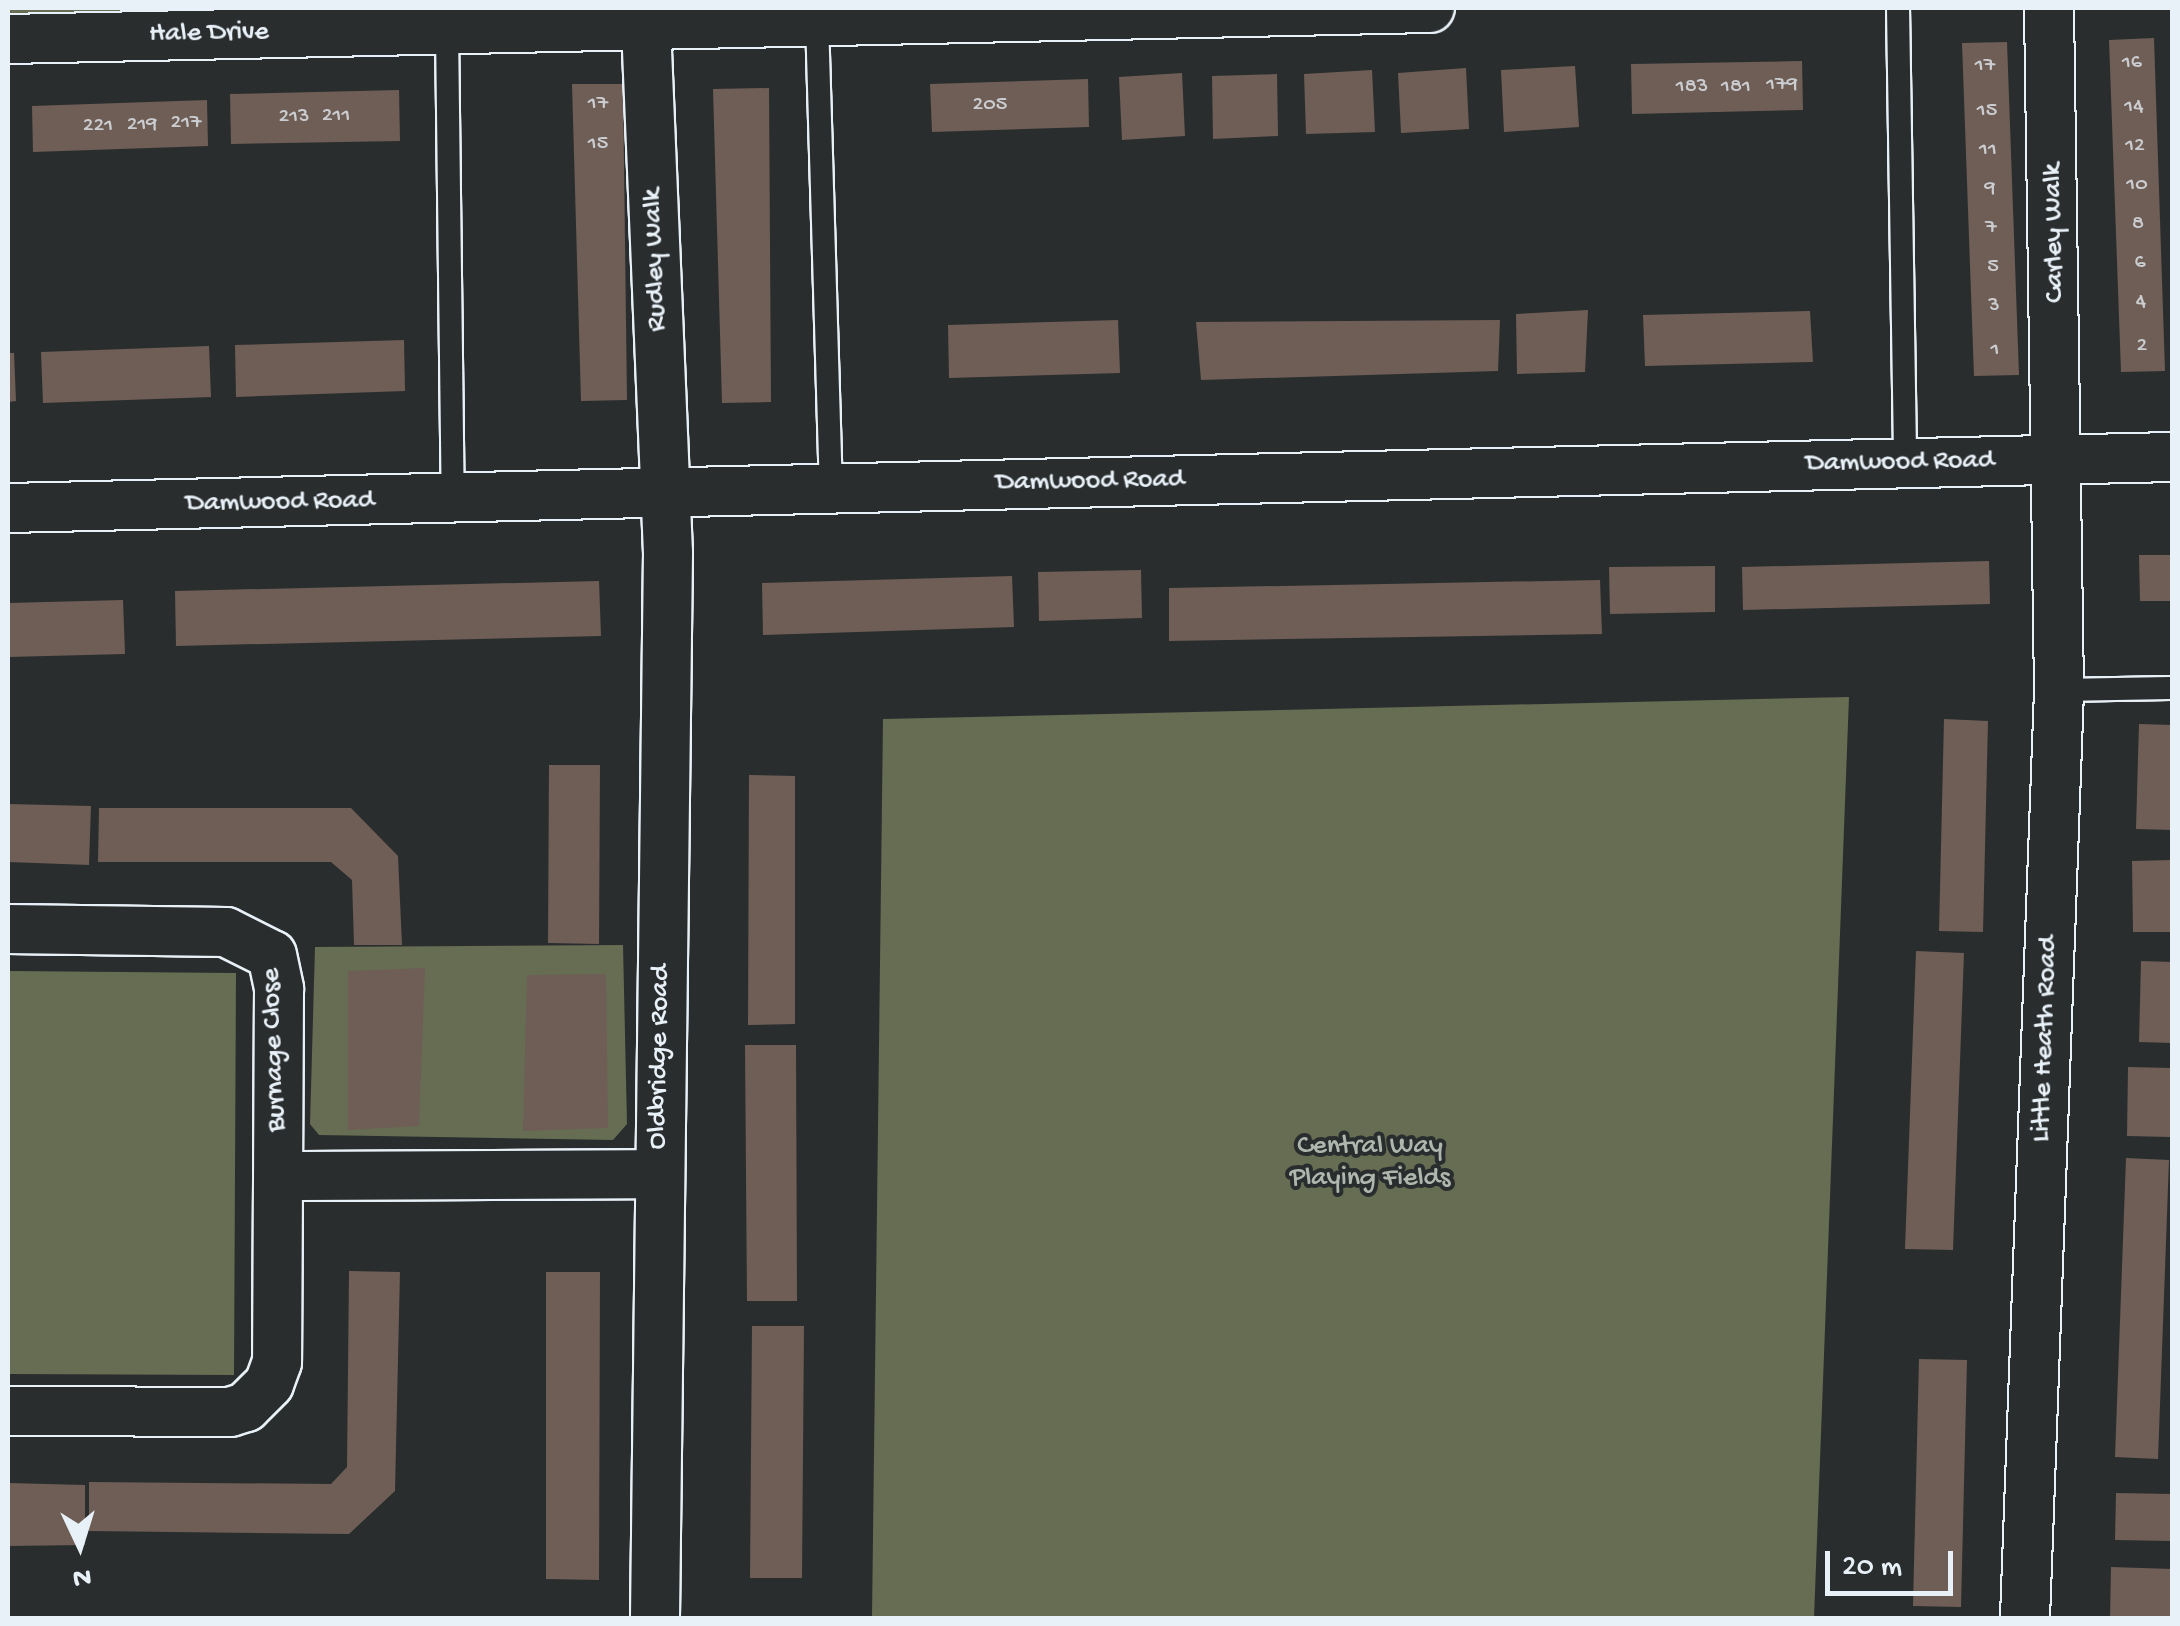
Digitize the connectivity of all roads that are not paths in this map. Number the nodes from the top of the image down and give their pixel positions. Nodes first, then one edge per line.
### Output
1 (1430, 8) edge
2 (1898, 8) edge
3 (2049, 8) edge
4 (817, 20) junction
5 (646, 26) junction
6 (447, 29) junction
7 (8, 39) edge
8 (2172, 457) edge
9 (2060, 460) junction
10 (1905, 462) junction
11 (831, 488) junction
12 (666, 495) junction
13 (453, 500) junction
14 (8, 508) edge
15 (2172, 688) edge
16 (2059, 690) junction
17 (8, 928) edge
18 (658, 1174) junction
19 (279, 1176) junction
20 (8, 1411) edge
21 (655, 1618) edge
22 (2025, 1618) edge

1 - 4 street, Hale Drive
2 - 10 lane
3 - 9 street, Carley Walk
4 - 5 street, Hale Drive
4 - 11 lane
5 - 6 street, Hale Drive
5 - 12 street, Rudley Walk
6 - 7 street, Hale Drive
6 - 13 lane
8 - 9 street, Damwood Road
9 - 10 street, Damwood Road
9 - 16 street, Little Heath Road
10 - 11 street, Damwood Road
11 - 12 street, Damwood Road
12 - 13 street, Damwood Road
12 - 18 street, Oldbridge Road
13 - 14 street, Damwood Road
15 - 16 lane
16 - 22 street, Little Heath Road
17 - 19 street, Burnage Close
18 - 19 street
18 - 21 street, Oldbridge Road
19 - 20 street, Burnage Close

